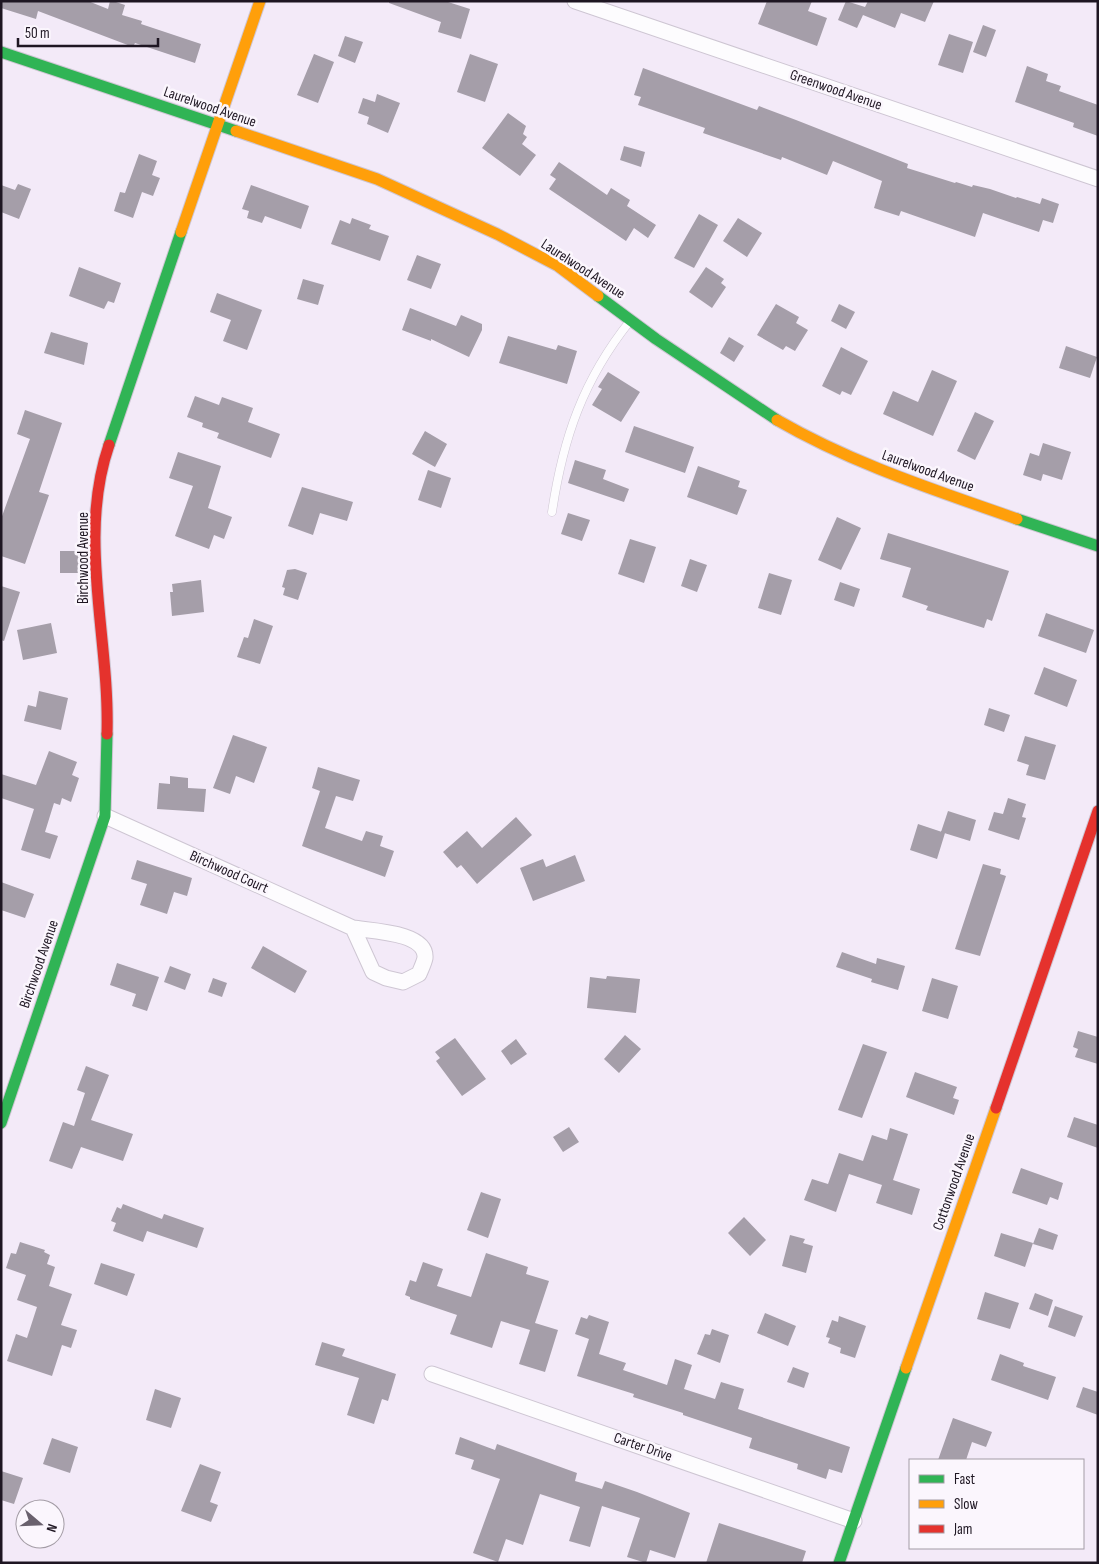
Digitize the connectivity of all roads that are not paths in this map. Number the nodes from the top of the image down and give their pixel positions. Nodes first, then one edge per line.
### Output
1 (260, 1) edge
2 (575, 1) edge
3 (1, 52) edge
4 (219, 125) junction
5 (1098, 179) edge
6 (631, 320) junction
7 (552, 512) dead end
8 (1098, 546) edge
9 (1098, 811) edge
10 (105, 816) junction
11 (353, 928) junction
12 (1, 1123) edge
13 (432, 1374) dead end
14 (854, 1521) junction
15 (839, 1563) edge

1 - 4 street, Birchwood Avenue
2 - 5 street, Greenwood Avenue
3 - 4 street, Laurelwood Avenue
4 - 6 street, Laurelwood Avenue
4 - 10 street, Birchwood Avenue
6 - 7 lane
6 - 8 street, Laurelwood Avenue
9 - 14 street, Cottonwood Avenue
10 - 11 street, Birchwood Court
10 - 12 street, Birchwood Avenue
11 - 11 street, Birchwood Court
13 - 14 street, Carter Drive
14 - 15 street, Cottonwood Avenue

